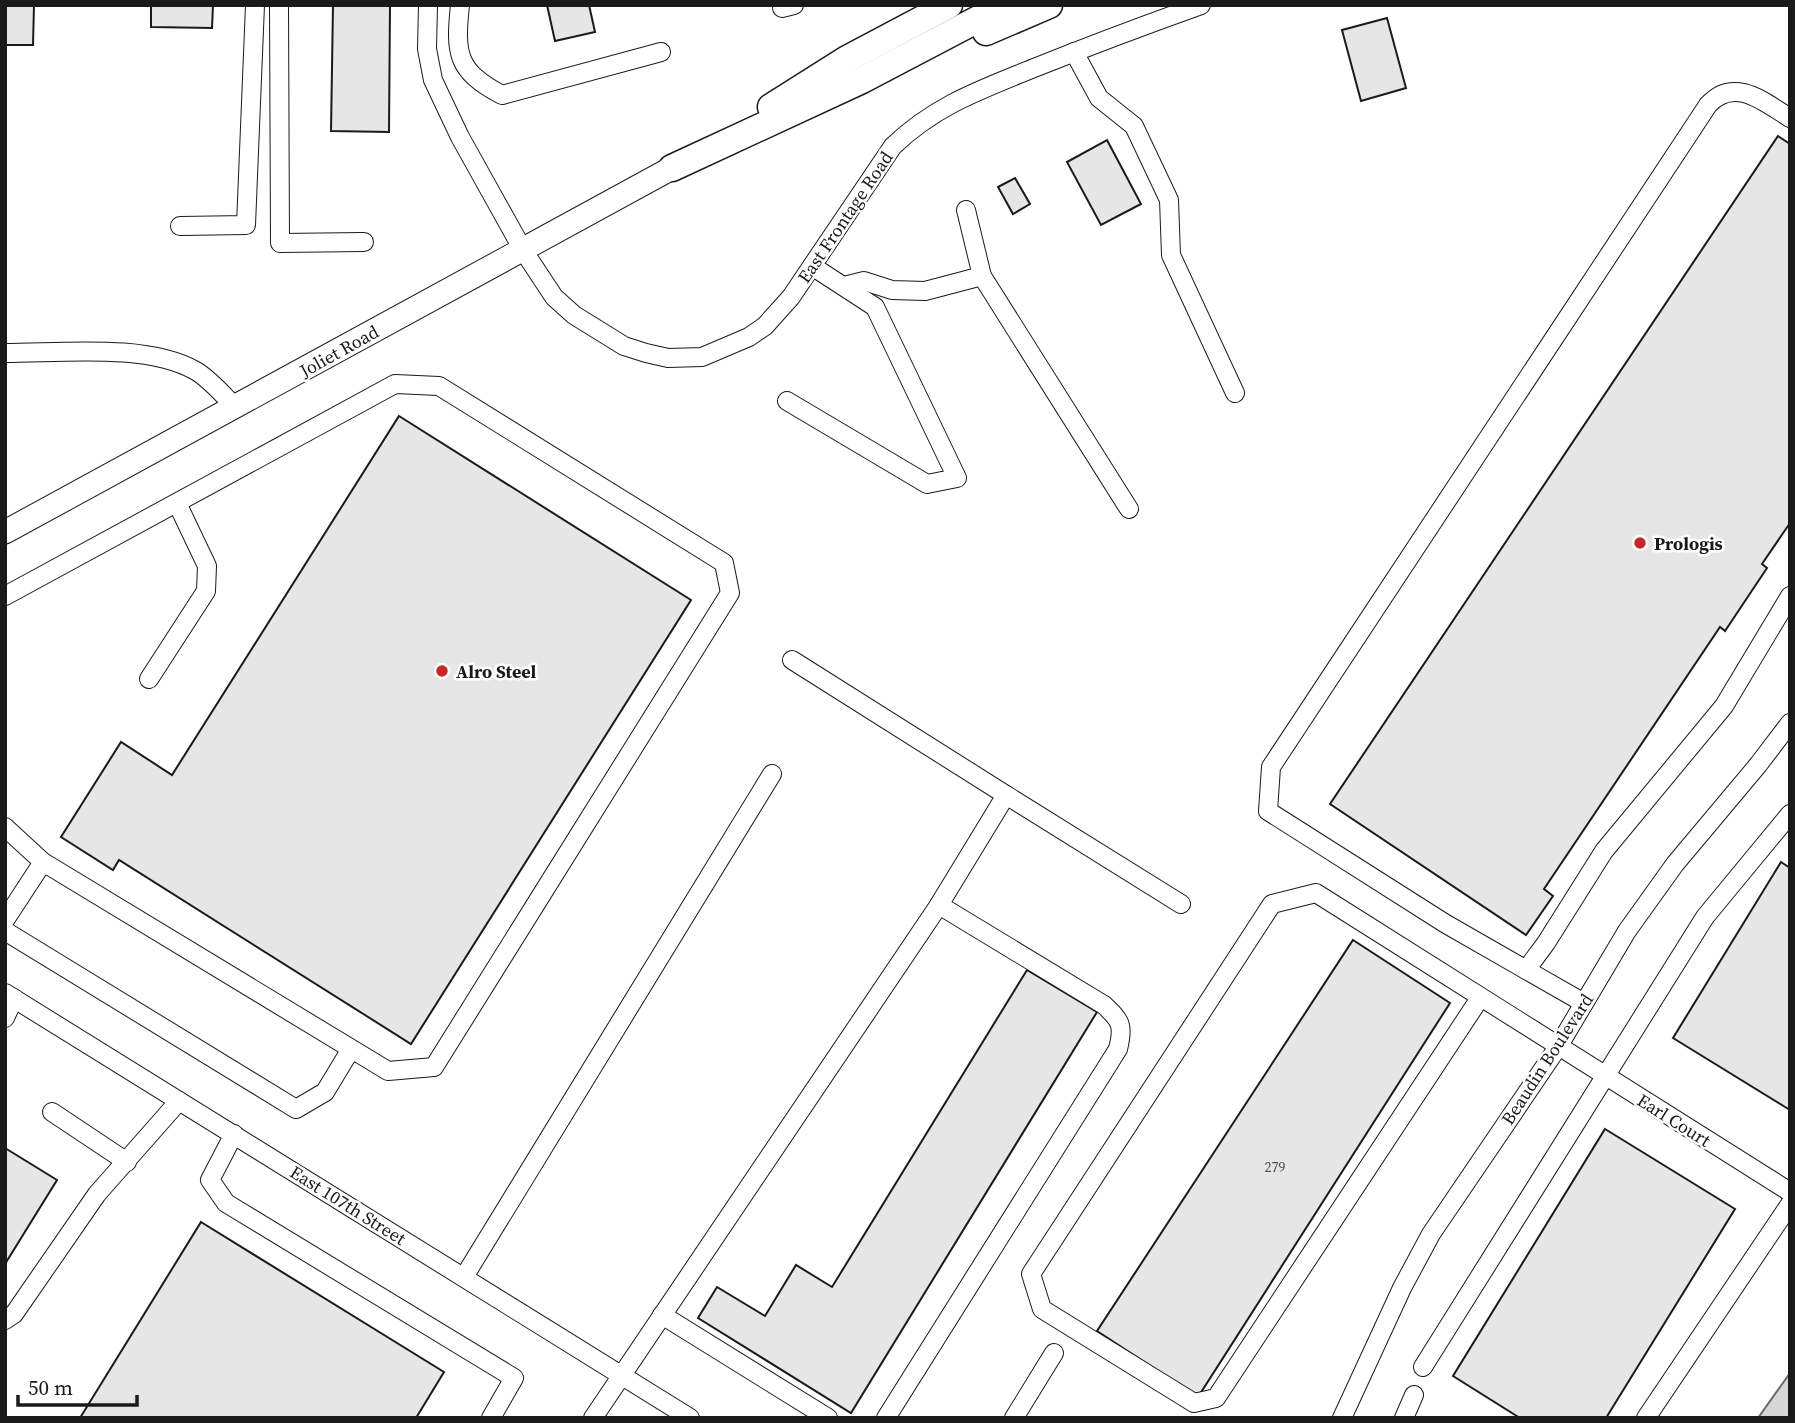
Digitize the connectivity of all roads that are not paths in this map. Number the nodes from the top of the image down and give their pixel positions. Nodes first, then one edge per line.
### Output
1 (255, 5) edge
2 (279, 5) edge
3 (428, 5) edge
4 (460, 5) edge
5 (782, 5) edge
6 (794, 5) edge
7 (949, 5) edge
8 (1005, 5) edge
9 (1049, 5) edge
10 (1201, 5) edge
11 (661, 52) dead end
12 (1074, 52) junction
13 (1790, 118) edge
14 (746, 134) junction
15 (672, 168) junction
16 (966, 209) dead end
17 (180, 226) dead end
18 (364, 242) dead end
19 (523, 250) junction
20 (812, 266) junction
21 (982, 276) junction
22 (845, 286) junction
23 (5, 353) edge
24 (1235, 393) dead end
25 (787, 401) dead end
26 (236, 408) junction
27 (177, 503) junction
28 (1129, 509) dead end
29 (7, 528) edge
30 (5, 596) edge
31 (1790, 596) edge
32 (792, 660) dead end
33 (149, 679) dead end
34 (1790, 723) edge
35 (772, 774) dead end
36 (1006, 795) junction
37 (1790, 814) edge
38 (5, 827) edge
39 (43, 862) junction
40 (1181, 904) dead end
41 (939, 905) junction
42 (5, 920) edge
43 (5, 931) edge
44 (1526, 970) junction
45 (9, 995) edge
46 (1480, 998) junction
47 (1584, 1003) junction
48 (5, 1018) edge
49 (1558, 1047) junction
50 (351, 1049) junction
51 (1605, 1077) junction
52 (179, 1101) junction
53 (52, 1112) dead end
54 (234, 1134) junction
55 (127, 1162) junction
56 (1790, 1192) edge
57 (1790, 1204) edge
58 (464, 1277) junction
59 (662, 1315) junction
60 (5, 1320) edge
61 (1054, 1353) dead end
62 (1423, 1367) dead end
63 (621, 1374) junction
64 (1414, 1395) dead end
65 (491, 1418) edge
66 (593, 1418) edge
67 (690, 1418) edge
68 (828, 1418) edge
69 (886, 1418) edge
70 (1014, 1418) edge
71 (1342, 1418) edge
72 (1404, 1418) edge
73 (1646, 1418) edge

1 - 17 street
2 - 18 street
3 - 19 street, East Frontage Road
4 - 11 street
5 - 6 street
7 - 15 highway
8 - 14 highway
9 - 14 highway
10 - 12 street, East Frontage Road
12 - 20 street, East Frontage Road
12 - 24 street
13 - 44 street
14 - 15 highway
15 - 19 main road, Joliet Road
16 - 21 street
19 - 20 street, East Frontage Road
19 - 26 main road, Joliet Road
20 - 22 street
21 - 22 street
21 - 28 street
22 - 25 street
23 - 26 street
26 - 29 main road, Joliet Road
27 - 30 street
27 - 33 street
27 - 50 street
31 - 44 street
32 - 36 street
34 - 47 street, Beaudin Boulevard
35 - 58 street
36 - 40 street
36 - 41 street
37 - 51 street
38 - 39 street
39 - 42 street
39 - 50 street
41 - 59 street
41 - 69 street
43 - 50 street
44 - 47 street
45 - 48 street
45 - 52 street, East 107th Street
46 - 46 street, Earl Court
46 - 49 street, Earl Court
47 - 49 street, Beaudin Boulevard
49 - 51 street, Earl Court
49 - 71 street, Beaudin Boulevard
51 - 56 street, Earl Court
51 - 62 street
52 - 54 street, East 107th Street
52 - 55 street
53 - 55 street
54 - 58 street, East 107th Street
54 - 65 street
55 - 60 street
57 - 73 street
58 - 63 street, East 107th Street
59 - 63 street
59 - 68 street
61 - 70 street
63 - 66 street
63 - 67 street, East 107th Street
64 - 72 street

